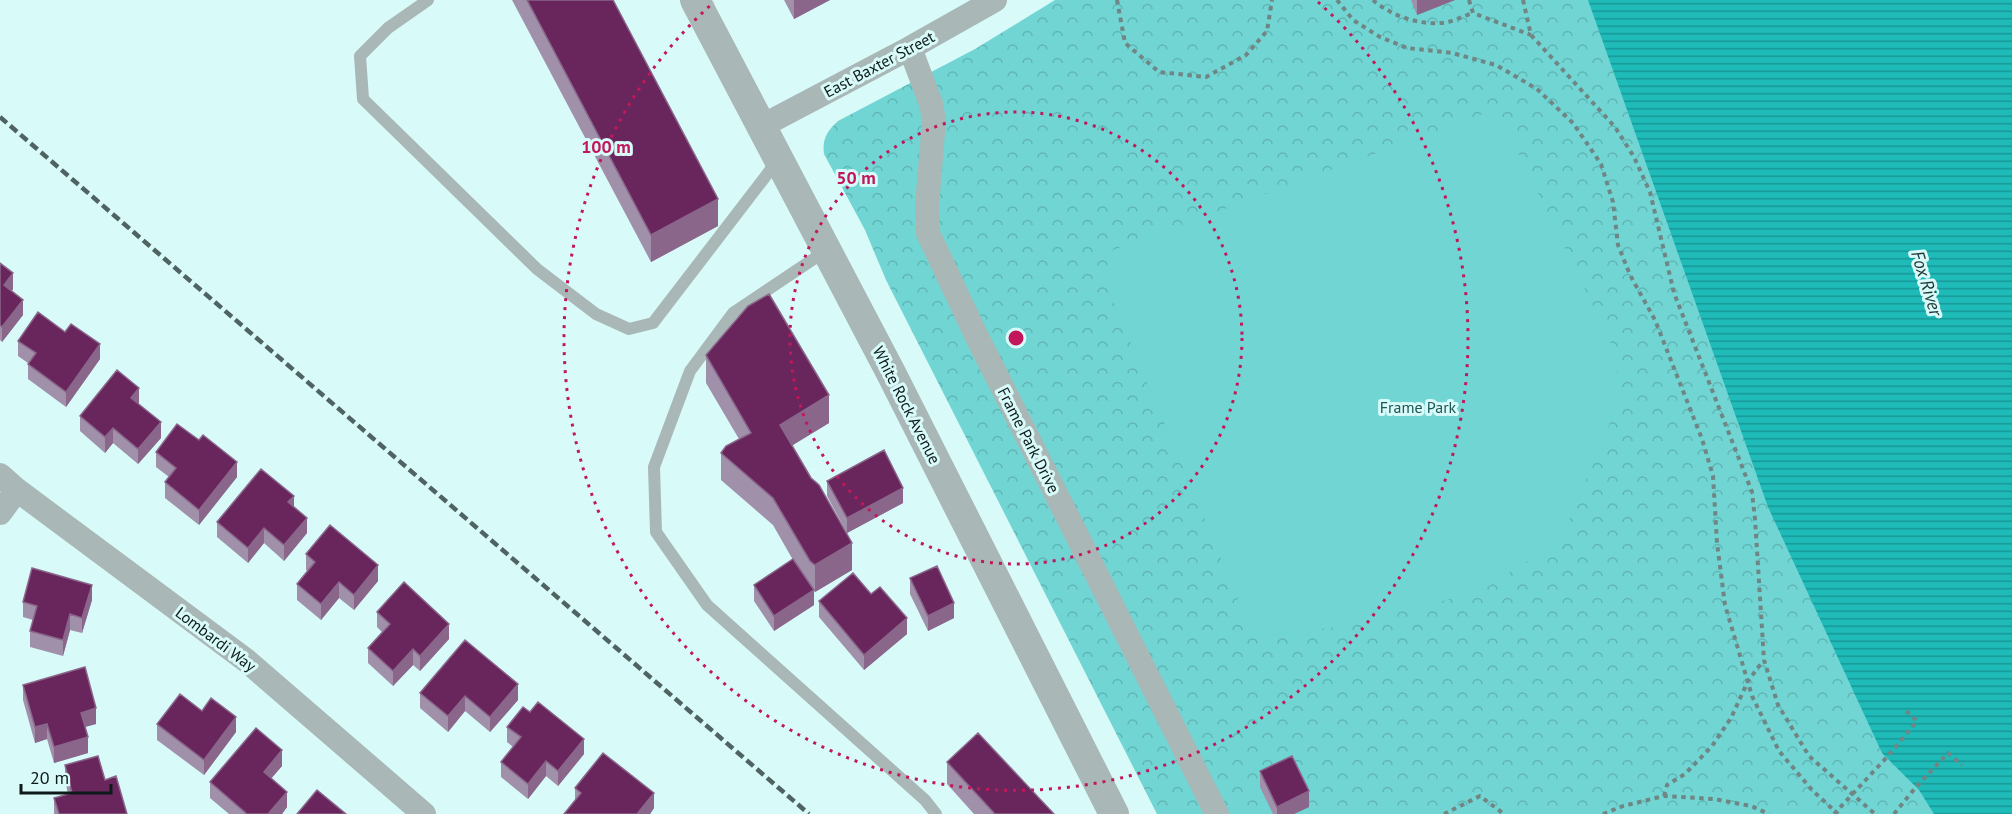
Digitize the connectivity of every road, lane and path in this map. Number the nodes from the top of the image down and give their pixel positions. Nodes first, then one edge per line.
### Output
1 (428, 0) edge
2 (695, 0) edge
3 (995, 0) edge
4 (1117, 0) edge
5 (1337, 0) edge
6 (1373, 0) edge
7 (1469, 0) edge
8 (1524, 0) edge
9 (1273, 1) edge
10 (1473, 13) junction
11 (1531, 36) junction
12 (909, 48) junction
13 (762, 126) junction
14 (779, 159) junction
15 (827, 250) junction
16 (9, 483) edge
17 (0, 513) edge
18 (1764, 660) junction
19 (1748, 681) junction
20 (1903, 708) dead end
21 (1962, 765) dead end
22 (1852, 794) junction
23 (1664, 796) junction
24 (1836, 813) edge
25 (424, 814) edge
26 (936, 814) edge
27 (1114, 814) edge
28 (1217, 814) edge
29 (1444, 814) edge
30 (1504, 814) edge
31 (1604, 814) edge
32 (1769, 814) edge
33 (1875, 814) edge
34 (1894, 814) edge

1 - 14 lane
2 - 13 street, White Rock Avenue
3 - 12 street, East Baxter Street
4 - 9 path
5 - 19 path
6 - 10 path
7 - 10 path
8 - 11 path
10 - 11 path
11 - 18 path
12 - 13 street, East Baxter Street
12 - 28 street, Frame Park Drive
13 - 14 street, White Rock Avenue
14 - 15 street, White Rock Avenue
15 - 26 lane
15 - 27 street, White Rock Avenue
16 - 17 street
16 - 25 street, Lombardi Way
18 - 19 path
18 - 22 path
19 - 23 path
19 - 24 path
20 - 22 path
21 - 34 path
22 - 24 path
22 - 33 path
23 - 31 path
23 - 32 path
29 - 30 path

